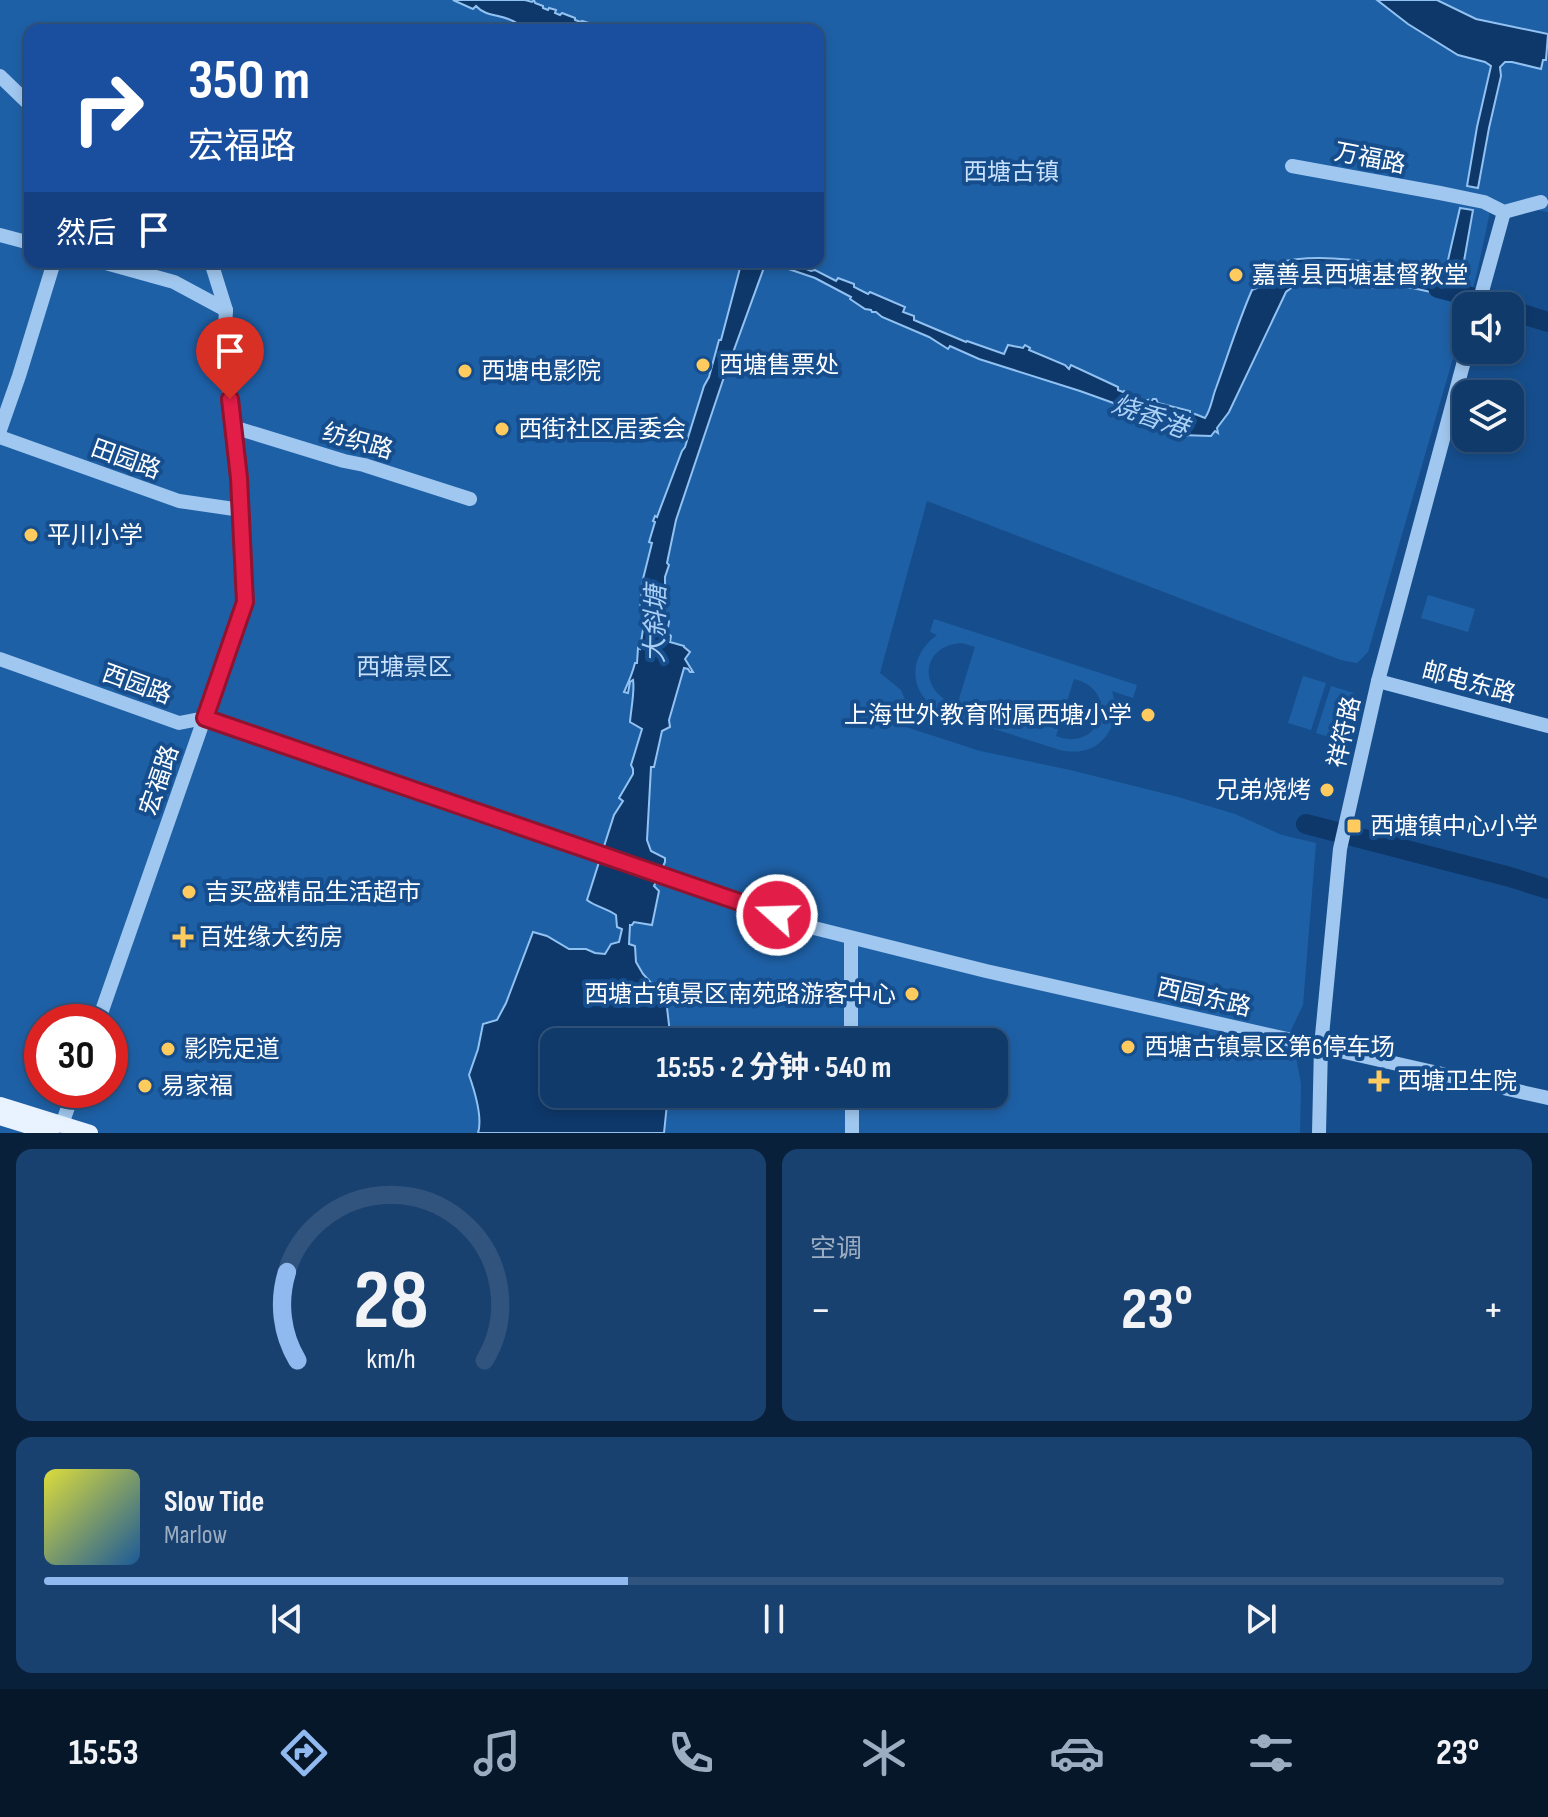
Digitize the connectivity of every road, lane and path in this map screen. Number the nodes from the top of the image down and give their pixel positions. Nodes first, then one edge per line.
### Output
1 (0, 76) edge
2 (24, 99) edge
3 (1292, 166) dead end
4 (1541, 202) dead end
5 (1504, 212) junction
6 (0, 235) edge
7 (24, 241) edge
8 (52, 268) edge
9 (124, 268) edge
10 (213, 268) edge
11 (1482, 292) edge
12 (226, 310) junction
13 (1463, 364) edge
14 (233, 427) junction
15 (0, 430) edge
16 (0, 437) edge
17 (470, 499) dead end
18 (241, 510) junction
19 (0, 659) edge
20 (1378, 681) junction
21 (205, 718) junction
22 (1548, 726) edge
23 (851, 938) junction
24 (104, 1004) edge
25 (851, 1028) edge
26 (1321, 1046) junction
27 (1548, 1098) edge
28 (0, 1105) edge
29 (66, 1108) edge
30 (852, 1108) edge
31 (0, 1117) edge
32 (57, 1130) edge
33 (90, 1133) edge
34 (852, 1133) edge
35 (1319, 1133) edge

1 - 2 street
3 - 5 street, 万福路
4 - 5 street
5 - 11 street
6 - 7 street
8 - 15 street
9 - 12 street
10 - 12 street, 宏福路
12 - 14 street, 宏福路
13 - 20 street, 祥符路
14 - 17 street, 纺织路
14 - 18 street, 宏福路
16 - 18 street, 田园路
18 - 21 street, 宏福路
19 - 21 street, 西园路
20 - 22 street, 邮电东路
20 - 26 street, 祥符路
21 - 23 street, 西园路
21 - 24 street, 宏福路
23 - 25 street
23 - 26 street, 西园东路
26 - 27 street, 西园东路
26 - 35 street, 祥符路
28 - 32 main road
29 - 32 street
30 - 34 street
31 - 32 main road
32 - 33 main road

